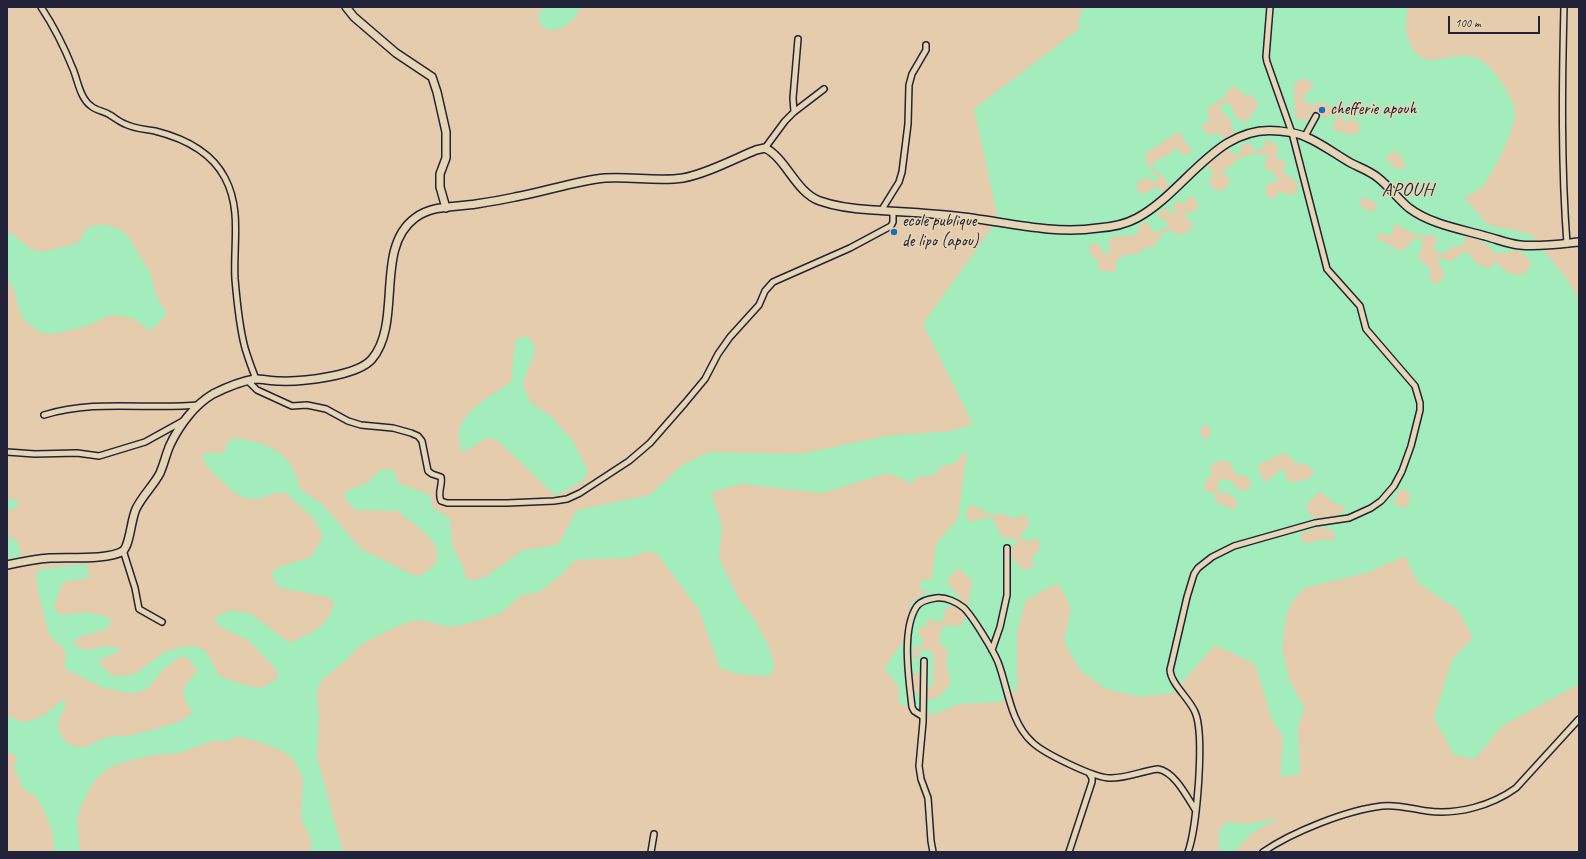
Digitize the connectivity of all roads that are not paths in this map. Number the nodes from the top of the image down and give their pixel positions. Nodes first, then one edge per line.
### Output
1 (41, 7) edge
2 (346, 7) edge
3 (1270, 7) edge
4 (1564, 7) edge
5 (798, 39) dead end
6 (926, 45) dead end
7 (824, 89) dead end
8 (794, 112) junction
9 (1316, 116) dead end
10 (1292, 133) junction
11 (1305, 136) junction
12 (765, 148) junction
13 (446, 208) junction
14 (881, 210) junction
15 (894, 211) junction
16 (1579, 242) edge
17 (1567, 244) junction
18 (252, 380) junction
19 (199, 405) junction
20 (44, 415) dead end
21 (187, 418) junction
22 (7, 452) edge
23 (1007, 548) dead end
24 (123, 550) junction
25 (7, 565) edge
26 (162, 622) dead end
27 (992, 650) junction
28 (924, 661) dead end
29 (922, 716) junction
30 (1579, 719) edge
31 (1087, 771) junction
32 (1196, 811) junction
33 (654, 834) dead end
34 (651, 852) edge
35 (933, 852) edge
36 (1069, 852) edge
37 (1188, 852) edge
38 (1263, 852) edge

1 - 18 street
2 - 13 street
3 - 10 street
4 - 17 street
5 - 8 street
6 - 14 street
7 - 8 street
8 - 12 street
9 - 11 street
10 - 11 street
10 - 15 street
10 - 32 street
11 - 17 street
12 - 13 street
12 - 14 street
13 - 18 street
14 - 15 street
15 - 18 street
16 - 17 street
18 - 19 street
19 - 20 street
19 - 21 street
21 - 22 street
21 - 24 street
23 - 27 street
24 - 25 street
24 - 26 street
27 - 29 street
27 - 31 street
28 - 29 street
29 - 35 street
30 - 38 street
31 - 32 street
31 - 36 street
32 - 37 street
33 - 34 street

